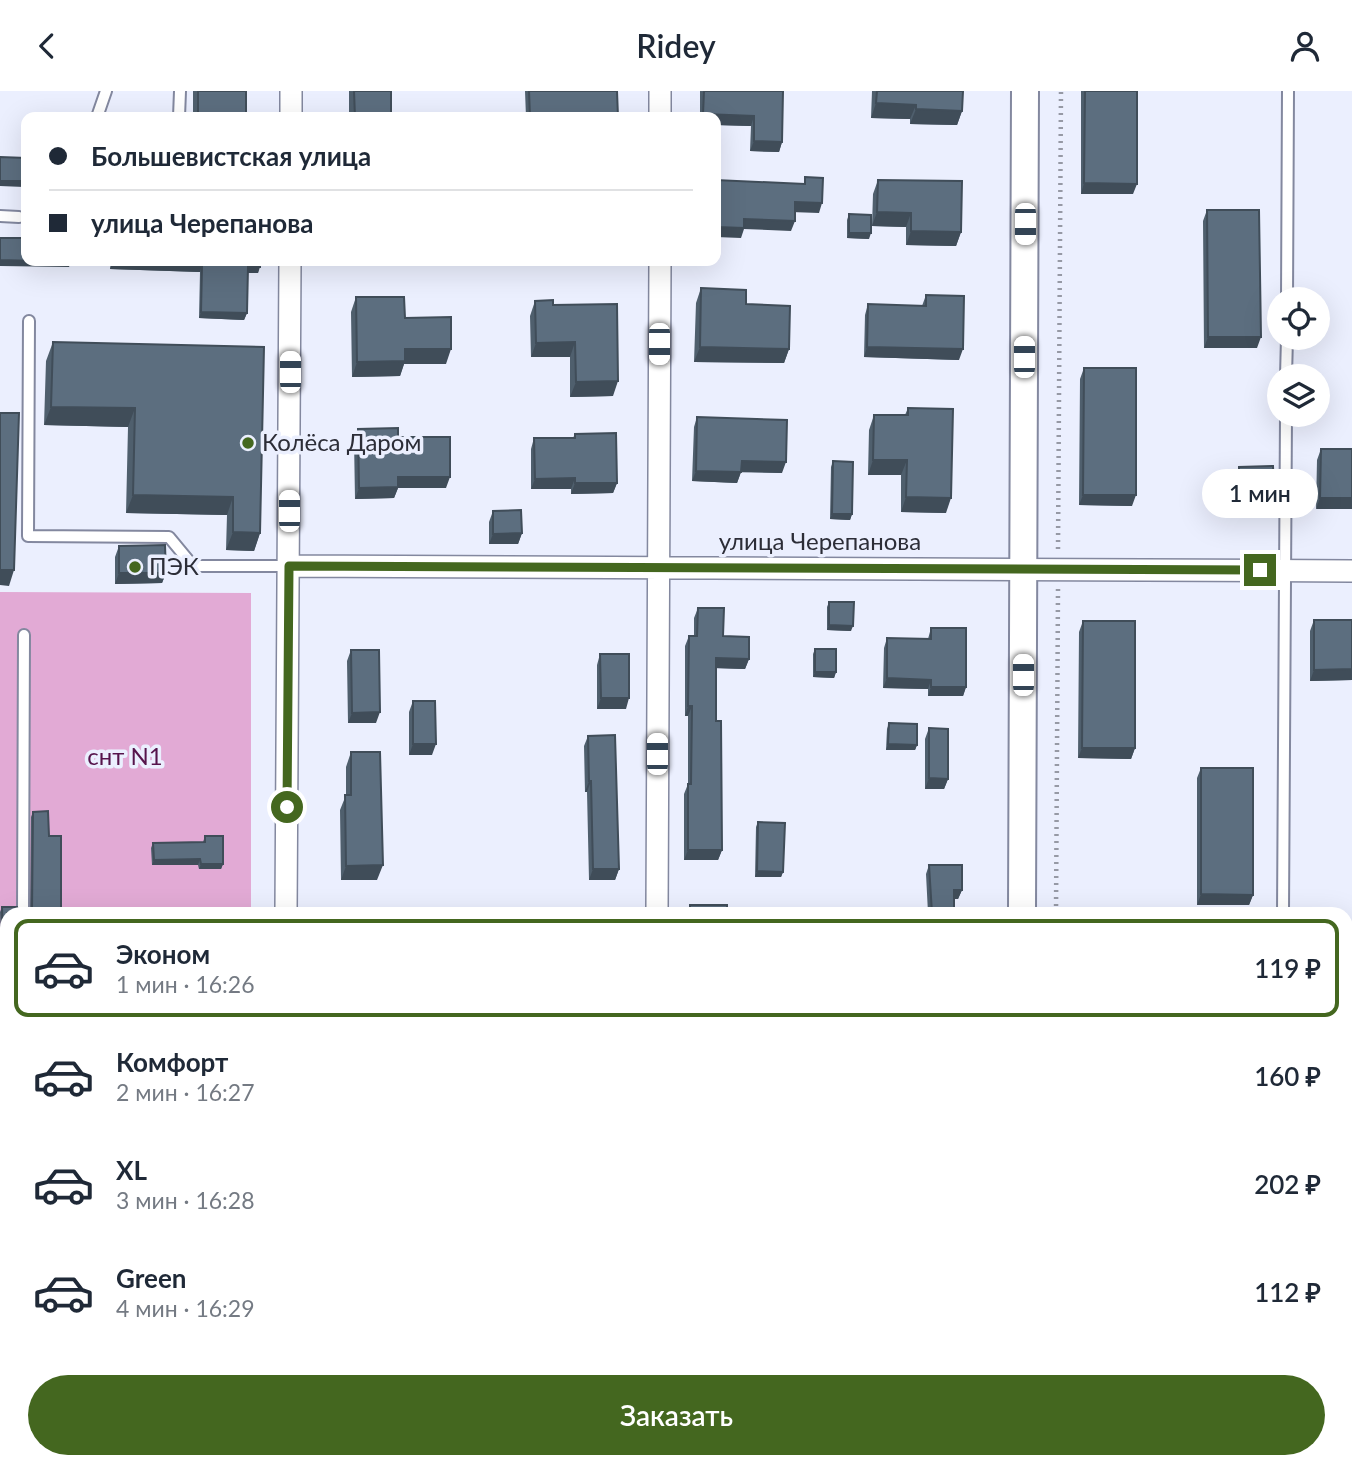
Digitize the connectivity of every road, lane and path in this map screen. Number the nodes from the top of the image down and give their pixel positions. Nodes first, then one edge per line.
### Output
1 (106, 91) edge
2 (180, 91) edge
3 (291, 91) edge
4 (660, 91) edge
5 (1025, 91) edge
6 (1061, 91) edge
7 (1287, 91) edge
8 (99, 112) edge
9 (179, 112) edge
10 (291, 112) edge
11 (660, 112) edge
12 (0, 216) edge
13 (19, 217) dead end
14 (290, 266) edge
15 (660, 266) edge
16 (1287, 287) edge
17 (29, 321) dead end
18 (1286, 427) edge
19 (289, 566) junction
20 (658, 568) junction
21 (1023, 569) junction
22 (1058, 569) junction
23 (1286, 570) junction
24 (1352, 571) edge
25 (24, 635) dead end
26 (23, 907) edge
27 (286, 907) edge
28 (657, 907) edge
29 (1022, 907) edge
30 (1056, 907) edge
31 (1283, 907) edge

1 - 8 lane
2 - 9 lane
3 - 10 street
4 - 11 street
5 - 21 street
6 - 22 path
7 - 16 lane
12 - 13 lane
14 - 19 street
15 - 20 street
17 - 19 lane
18 - 23 lane
19 - 20 street, улица Черепанова
19 - 27 street
20 - 21 street, улица Черепанова
20 - 28 street
21 - 22 street, улица Черепанова
21 - 29 street
22 - 23 street, улица Черепанова
22 - 30 path
23 - 24 street, улица Черепанова
23 - 31 lane
25 - 26 lane

